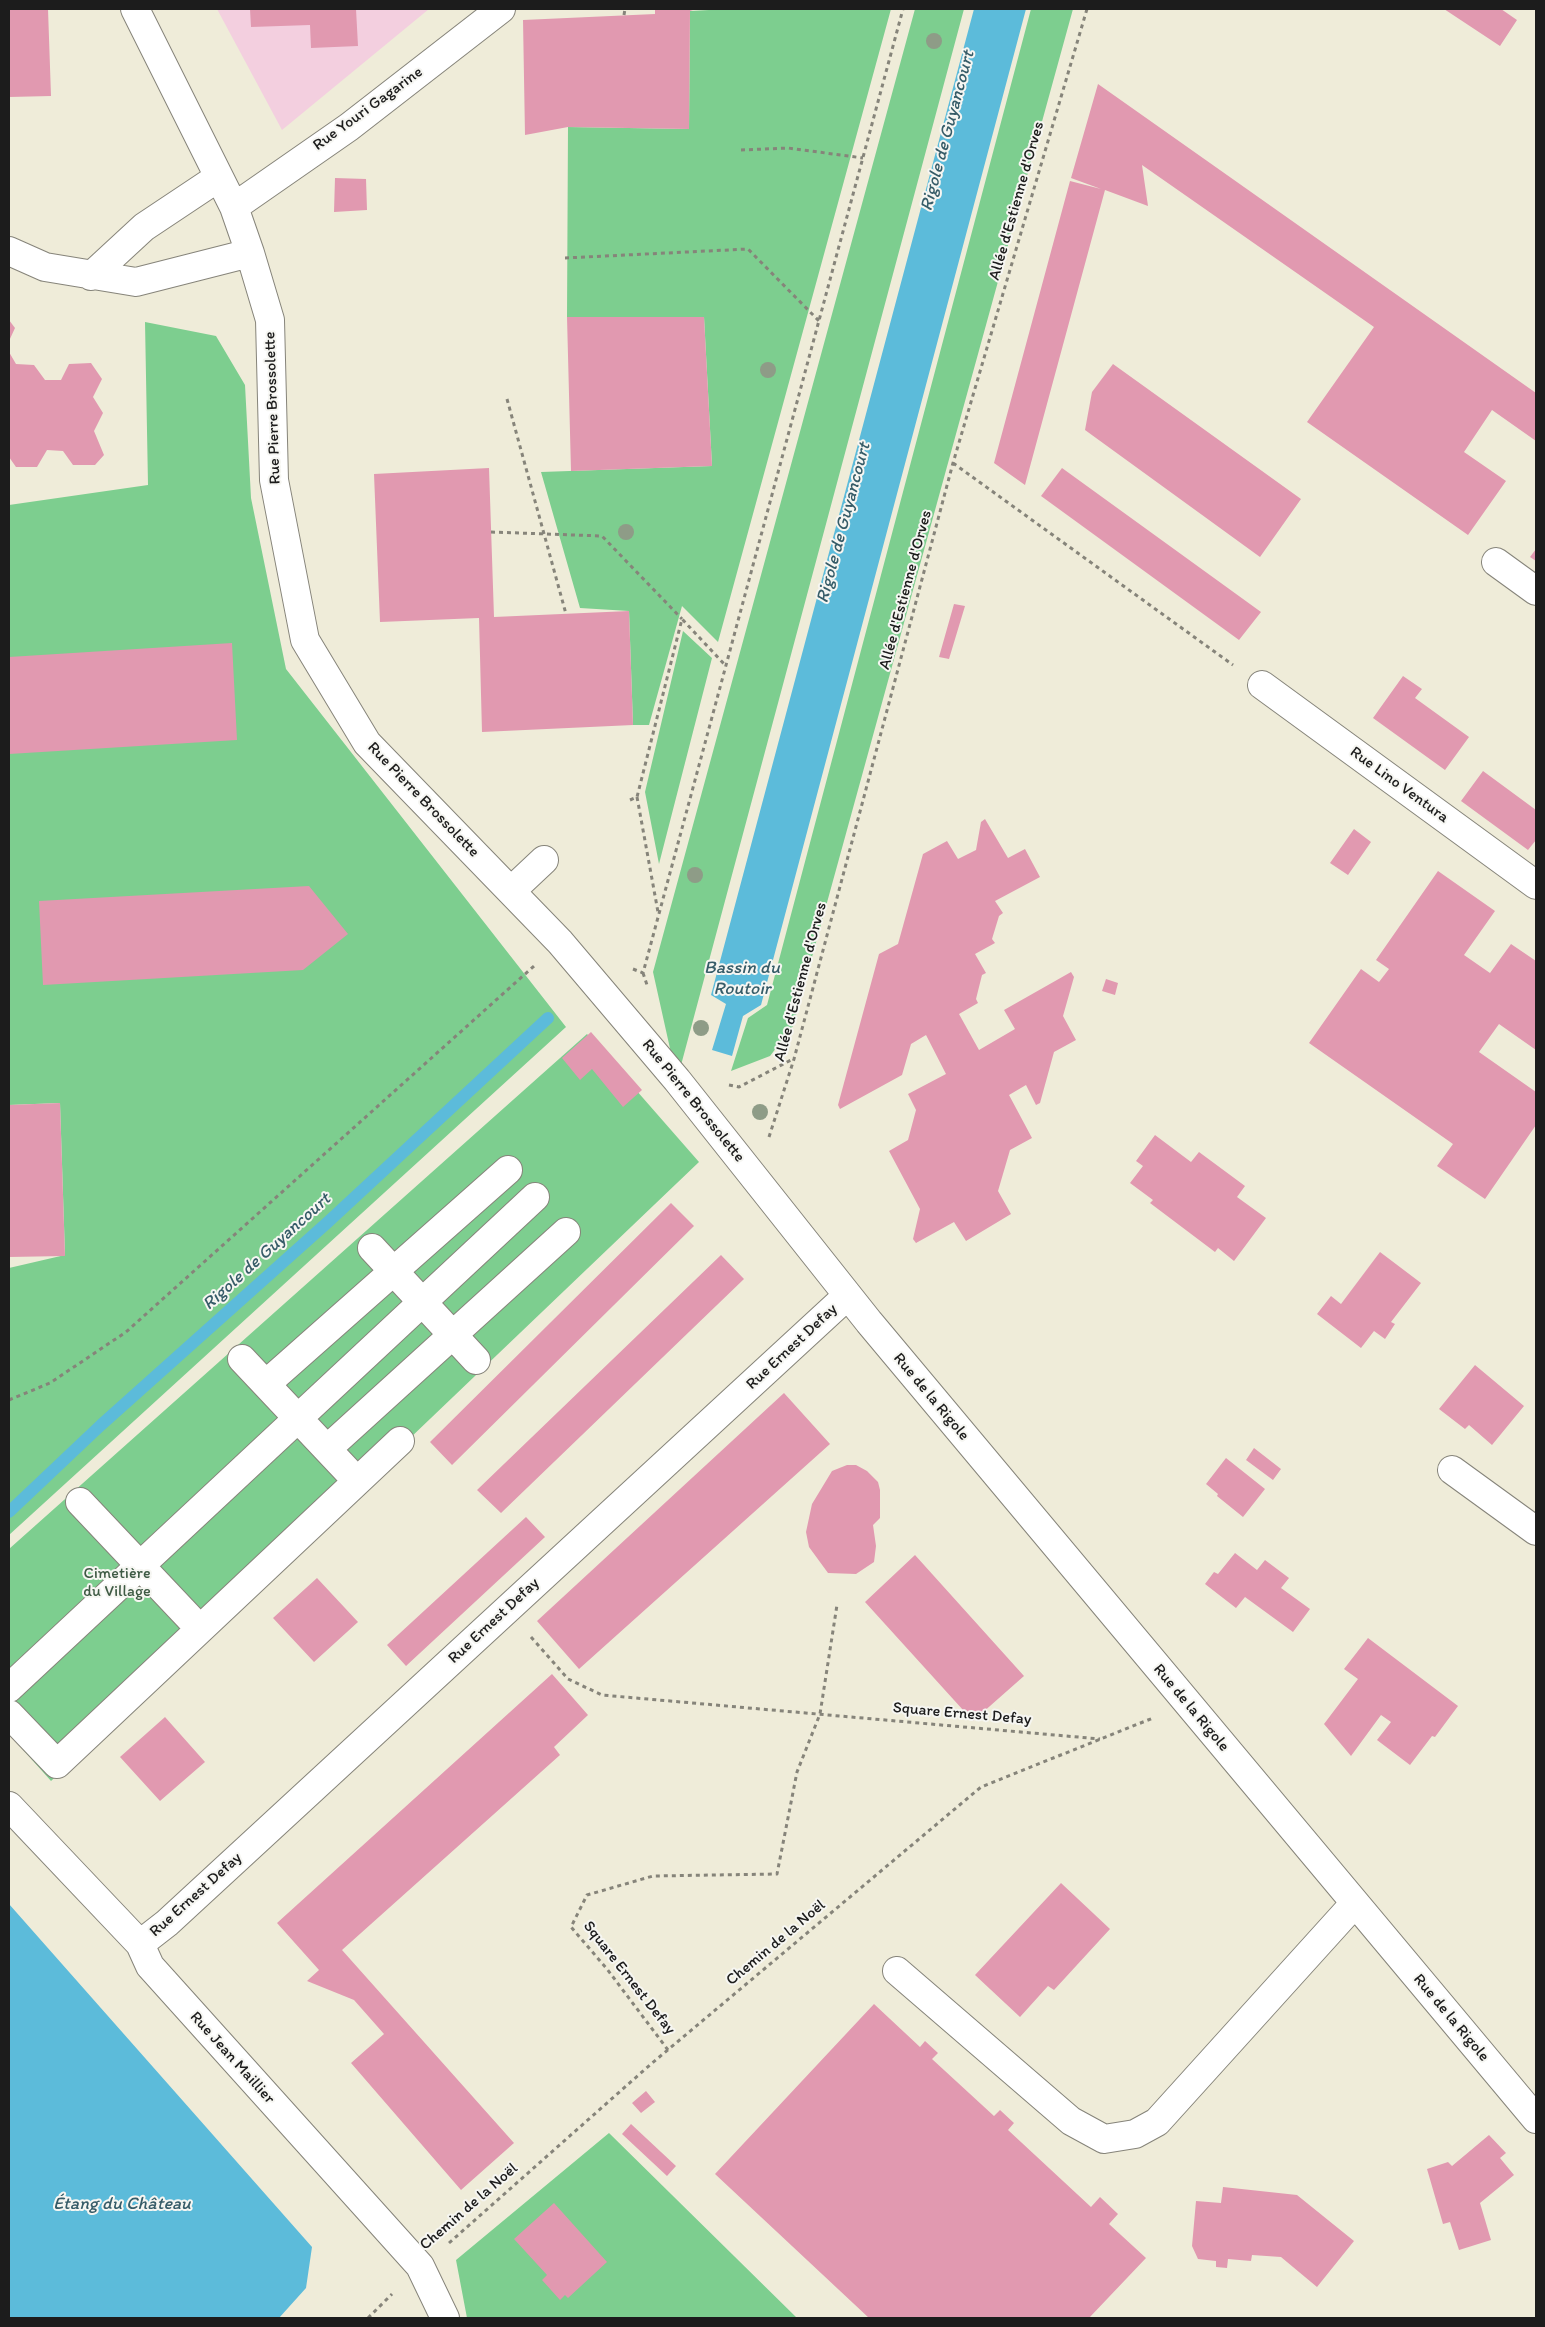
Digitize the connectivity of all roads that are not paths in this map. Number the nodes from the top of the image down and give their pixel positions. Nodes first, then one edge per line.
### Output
1 (136, 9) edge
2 (501, 9) edge
3 (219, 177) junction
4 (234, 207) junction
5 (9, 251) edge
6 (250, 253) junction
7 (91, 276) junction
8 (1496, 562) dead end
9 (1536, 591) edge
10 (1262, 685) road end
11 (544, 860) dead end
12 (1536, 885) edge
13 (511, 891) junction
14 (508, 1170) dead end
15 (535, 1197) dead end
16 (566, 1232) dead end
17 (372, 1248) dead end
18 (394, 1272) junction
19 (847, 1296) junction
20 (422, 1303) junction
21 (453, 1335) junction
22 (242, 1359) dead end
23 (476, 1360) dead end
24 (266, 1384) junction
25 (298, 1418) junction
26 (400, 1441) dead end
27 (327, 1449) junction
28 (1452, 1470) dead end
29 (357, 1482) junction
30 (80, 1502) dead end
31 (1536, 1530) edge
32 (140, 1566) junction
33 (200, 1629) junction
34 (9, 1688) edge
35 (9, 1714) edge
36 (9, 1806) edge
37 (1355, 1903) junction
38 (140, 1944) junction
39 (897, 1972) dead end
40 (1536, 2119) edge
41 (445, 2318) edge

1 - 3 street, Rue Pierre Brossolette
2 - 4 street, Rue Youri Gagarine
3 - 4 street, Rue Pierre Brossolette
3 - 7 street
4 - 6 street, Rue Pierre Brossolette
5 - 7 street
6 - 7 street
6 - 13 street, Rue Pierre Brossolette
8 - 9 street
10 - 12 street, Rue Lino Ventura
11 - 13 street
13 - 19 street, Rue Pierre Brossolette
14 - 18 street
15 - 20 street
16 - 21 street
17 - 18 street
18 - 20 street
18 - 24 street
19 - 37 street, Rue de la Rigole
19 - 38 street, Rue Ernest Defay
20 - 21 street
20 - 25 street
21 - 23 street
21 - 27 street
22 - 24 street
24 - 25 street
25 - 27 street
25 - 32 street
26 - 29 street
27 - 29 street
28 - 31 street
29 - 33 street
30 - 32 street
32 - 33 street
32 - 34 street
33 - 35 street
36 - 38 street, Rue Jean Maillier
37 - 39 street
37 - 40 street, Rue de la Rigole
38 - 41 street, Rue Jean Maillier

